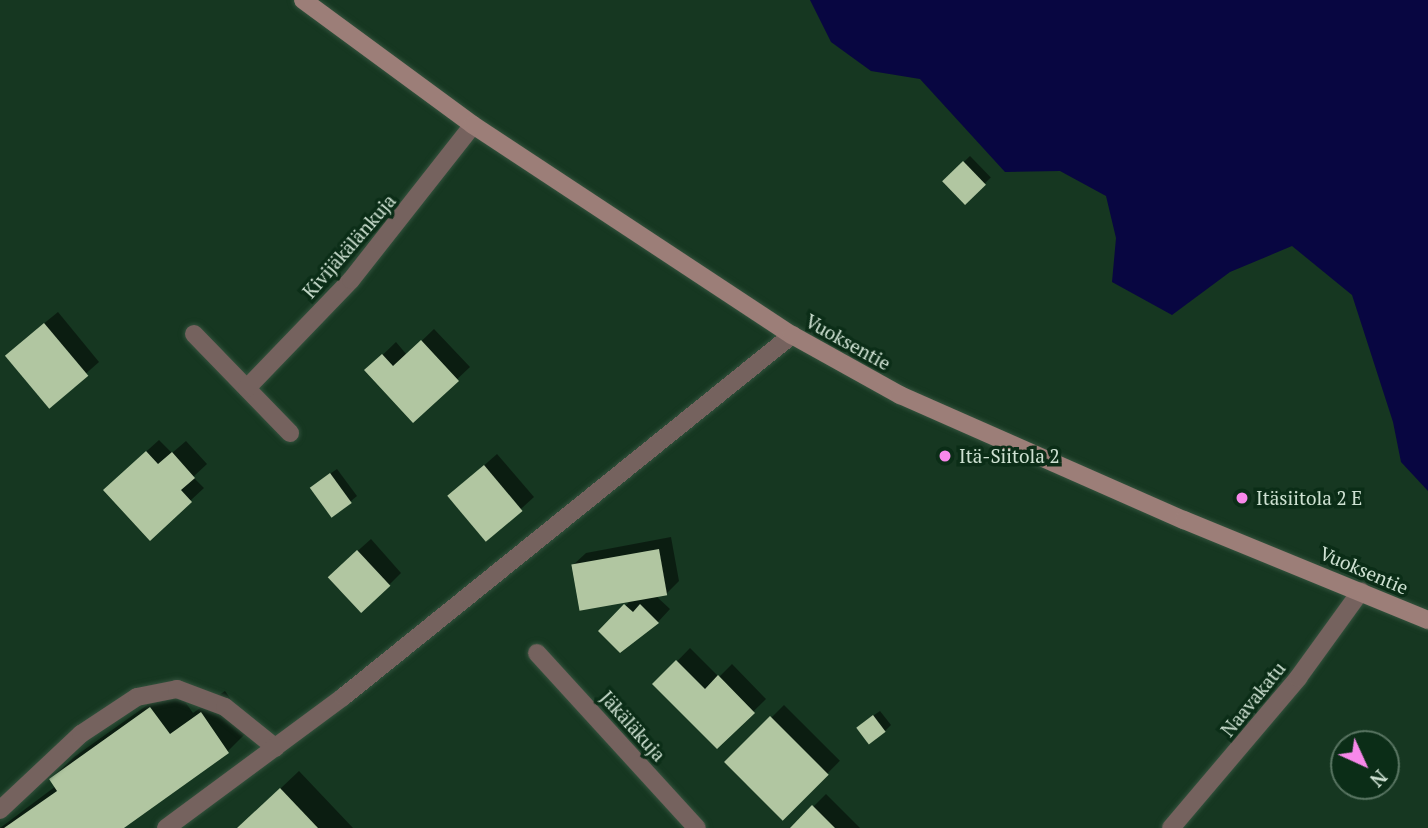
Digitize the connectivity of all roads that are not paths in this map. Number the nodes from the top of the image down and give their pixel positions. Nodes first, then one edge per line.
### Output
1 (303, 0) edge
2 (473, 125) junction
3 (194, 334) dead end
4 (792, 335) junction
5 (247, 388) junction
6 (290, 433) dead end
7 (1361, 591) junction
8 (1428, 620) edge
9 (537, 653) dead end
10 (276, 748) junction
11 (0, 810) edge
12 (166, 828) edge
13 (697, 828) edge
14 (1171, 828) edge

1 - 2 street, Vuoksentie
2 - 4 street, Vuoksentie
2 - 5 street, Kivijäkälänkuja
3 - 5 street
4 - 7 street, Vuoksentie
4 - 10 street
5 - 6 street
7 - 8 street, Vuoksentie
7 - 14 street, Naavakatu
9 - 13 street, Jäkäläkuja
10 - 11 street
10 - 12 street

